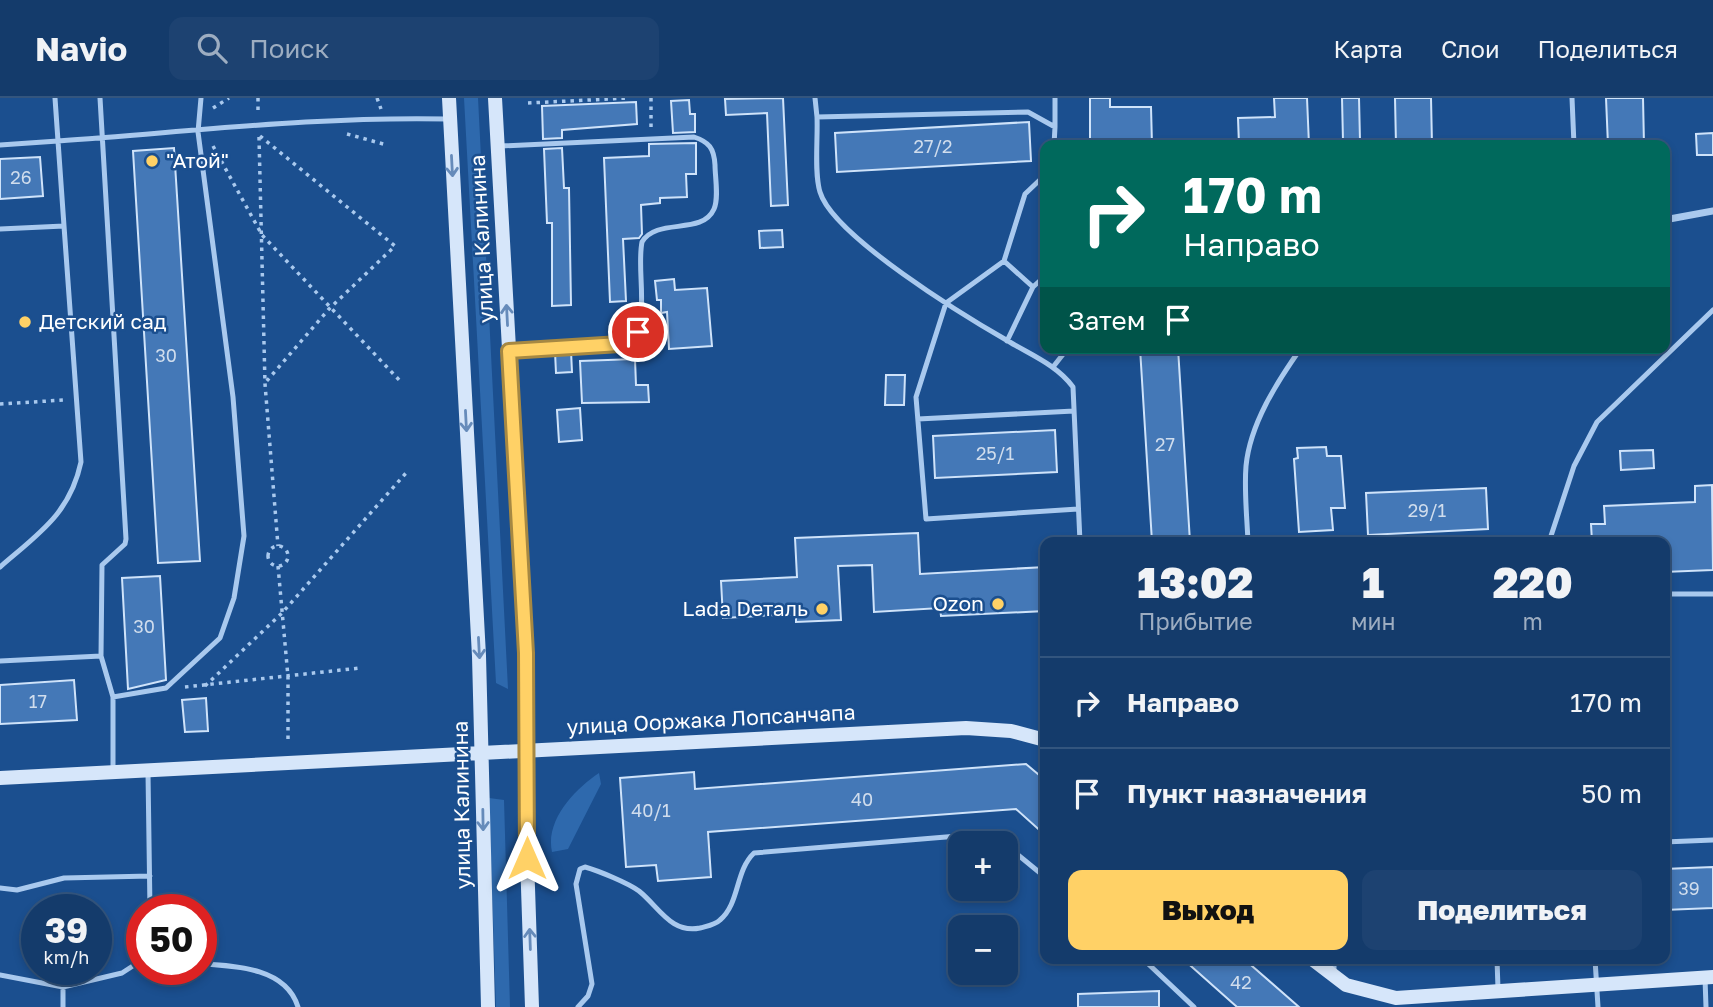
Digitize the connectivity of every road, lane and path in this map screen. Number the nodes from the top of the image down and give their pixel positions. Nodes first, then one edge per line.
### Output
1 (55, 98) edge
2 (100, 98) edge
3 (201, 98) edge
4 (229, 98) edge
5 (258, 98) edge
6 (449, 98) edge
7 (495, 98) edge
8 (629, 98) edge
9 (651, 98) edge
10 (815, 98) edge
11 (1055, 98) edge
12 (1572, 98) edge
13 (220, 103) dead end
14 (528, 103) dead end
15 (817, 117) junction
16 (450, 119) junction
17 (258, 123) junction
18 (1055, 127) junction
19 (198, 132) junction
20 (342, 133) dead end
21 (651, 137) junction
22 (103, 138) junction
23 (1054, 140) edge
24 (1574, 140) edge
25 (58, 141) junction
26 (211, 142) dead end
27 (0, 145) edge
28 (387, 145) dead end
29 (497, 147) junction
30 (1040, 180) edge
31 (1713, 211) edge
32 (1670, 219) edge
33 (64, 226) junction
34 (0, 229) edge
35 (262, 234) junction
36 (1004, 261) junction
37 (1040, 281) edge
38 (1033, 287) junction
39 (946, 303) junction
40 (329, 309) junction
41 (1713, 310) edge
42 (1007, 341) junction
43 (509, 351) junction
44 (1670, 352) edge
45 (1063, 354) edge
46 (1297, 354) edge
47 (1667, 354) edge
48 (1053, 367) junction
49 (402, 383) dead end
50 (265, 384) junction
51 (76, 401) junction
52 (0, 404) edge
53 (1074, 411) junction
54 (918, 419) junction
55 (406, 473) dead end
56 (1078, 509) junction
57 (1080, 537) edge
58 (1248, 537) edge
59 (1551, 537) edge
60 (278, 546) junction
61 (278, 566) junction
62 (0, 567) edge
63 (1670, 594) edge
64 (1713, 594) edge
65 (282, 613) junction
66 (101, 656) junction
67 (0, 661) edge
68 (360, 668) dead end
69 (288, 677) junction
70 (113, 697) junction
71 (1040, 736) edge
72 (288, 739) dead end
73 (527, 751) junction
74 (482, 752) junction
75 (148, 771) junction
76 (113, 772) junction
77 (0, 778) edge
78 (948, 837) edge
79 (1713, 840) edge
80 (1670, 842) edge
81 (1018, 855) edge
82 (1040, 873) edge
83 (150, 876) junction
84 (0, 888) edge
85 (149, 894) edge
86 (1148, 964) edge
87 (1318, 964) edge
88 (1334, 964) edge
89 (1496, 964) edge
90 (1595, 964) edge
91 (217, 966) edge
92 (126, 970) edge
93 (0, 975) edge
94 (1334, 977) junction
95 (1709, 978) edge
96 (63, 986) junction
97 (1597, 986) junction
98 (1498, 993) junction
99 (63, 1007) edge
100 (298, 1007) edge
101 (488, 1007) edge
102 (532, 1007) edge
103 (578, 1007) edge
104 (1194, 1007) edge
105 (1598, 1007) edge
106 (1706, 1007) edge

1 - 25 lane
2 - 22 lane
3 - 19 lane
4 - 13 path
5 - 17 path
6 - 16 main road, улица Калинина
7 - 29 main road, улица Калинина
8 - 14 path
9 - 21 path
10 - 15 lane
11 - 18 lane
12 - 24 lane
15 - 18 lane
15 - 39 lane
16 - 17 lane
16 -> 74 main road, улица Калинина
17 - 19 lane
18 - 23 lane
19 - 22 lane
19 - 70 lane
20 - 28 path
21 - 29 lane
21 - 43 lane
22 - 25 lane
22 - 66 lane
25 - 27 lane
25 - 33 lane
26 - 35 path
43 -> 29 main road, улица Калинина
30 - 36 lane
31 - 32 street
33 - 34 lane
33 - 51 lane
35 - 40 path
35 - 40 path
35 - 50 path
36 - 38 lane
36 - 39 lane
37 - 38 lane
38 - 42 lane
39 - 42 lane
39 - 54 lane
40 - 49 path
40 - 50 path
41 - 44 lane
42 - 48 lane
43 - 73 main road, улица Калинина
45 - 48 lane
46 - 58 lane
47 - 59 lane
48 - 53 lane
50 - 60 path
51 - 52 path
51 - 62 lane
53 - 54 lane
53 - 56 lane
54 - 56 lane
55 - 65 path
56 - 57 lane
60 - 61 path
60 - 61 path
61 - 65 path
63 - 64 lane
65 - 69 path
65 - 69 path
66 - 67 lane
66 - 70 lane
68 - 69 path
69 - 72 path
70 - 76 lane
71 - 73 main road, улица Ооржака Лопсанчапа
73 - 74 main road, улица Ооржака Лопсанчапа
102 -> 73 main road, улица Калинина
74 - 75 main road, улица Ооржака Лопсанчапа
74 -> 101 main road, улица Калинина
75 - 76 main road, улица Ооржака Лопсанчапа
75 - 83 lane
76 - 77 main road, улица Ооржака Лопсанчапа
78 - 103 lane
79 - 80 lane
81 - 82 lane
83 - 84 lane
83 - 85 lane
86 - 104 lane
87 - 94 main road
88 - 94 lane
89 - 98 lane
90 - 97 lane
91 - 100 lane
92 - 96 lane
93 - 96 lane
94 - 98 main road
95 - 97 main road
95 - 106 lane
96 - 99 lane
97 - 98 main road
97 - 105 lane

